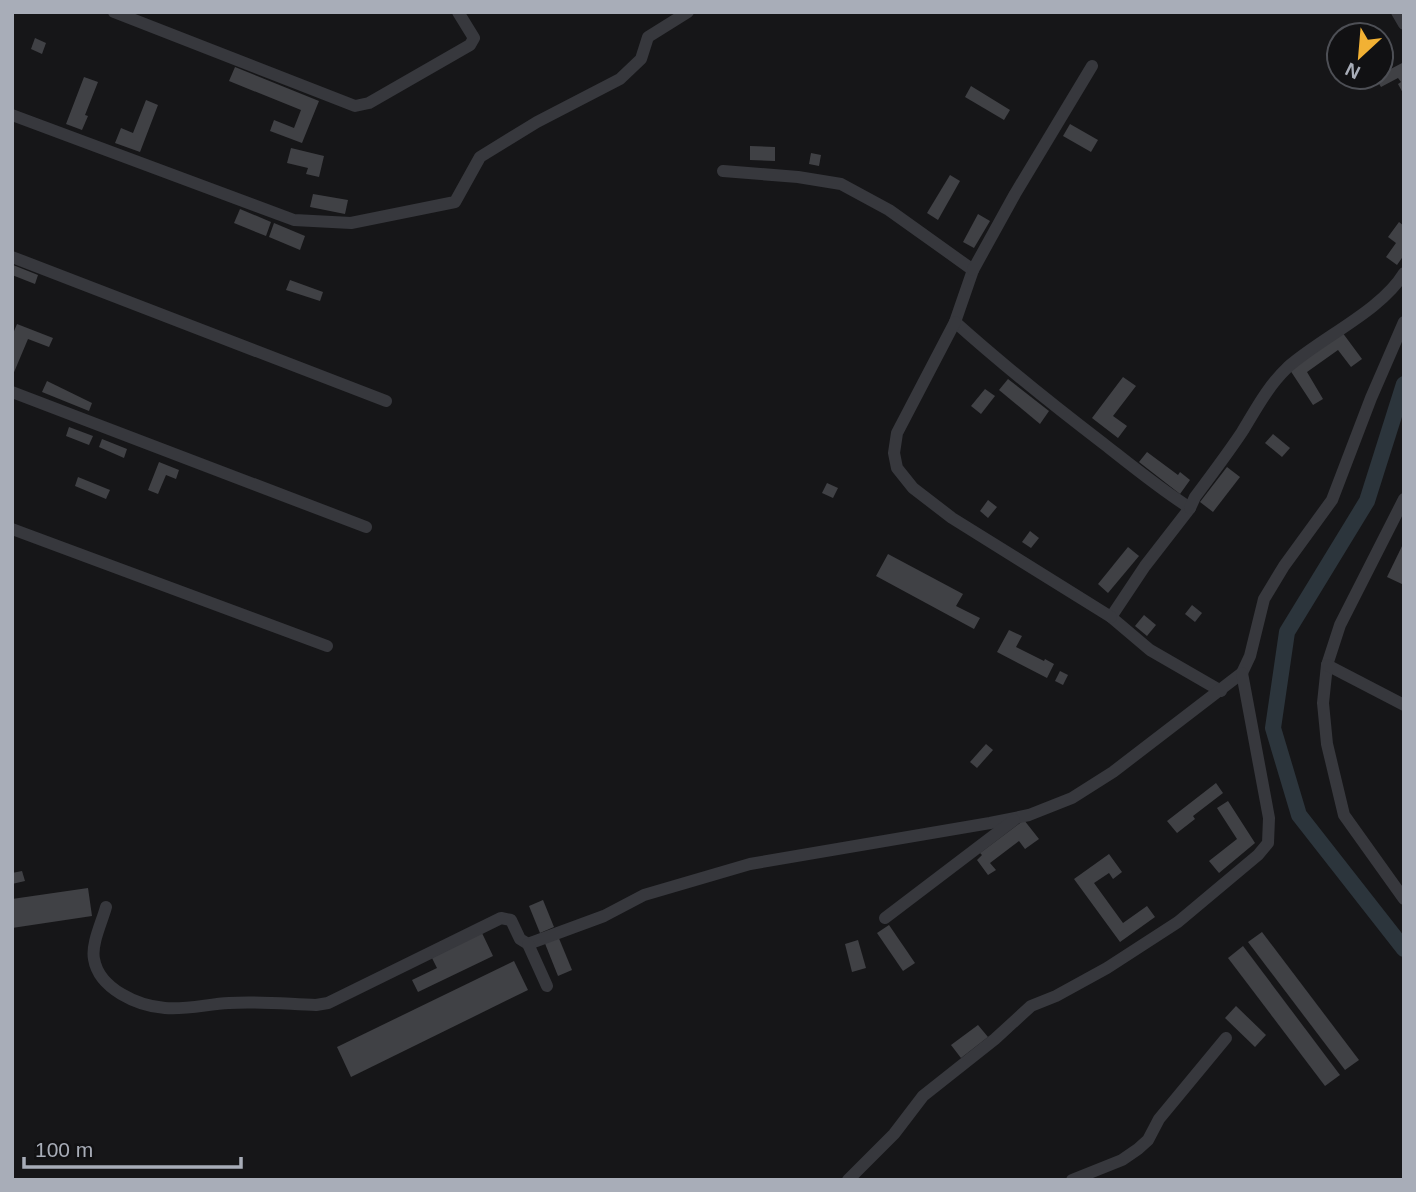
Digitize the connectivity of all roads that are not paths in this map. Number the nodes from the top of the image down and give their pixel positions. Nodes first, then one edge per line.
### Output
1 (114, 12) edge
2 (458, 12) edge
3 (688, 12) edge
4 (1397, 12) edge
5 (1404, 24) edge
6 (1092, 66) dead end
7 (12, 115) edge
8 (723, 171) dead end
9 (12, 257) edge
10 (973, 270) junction
11 (1404, 273) edge
12 (955, 322) junction
13 (1404, 322) edge
14 (12, 392) edge
15 (386, 401) dead end
16 (1404, 499) edge
17 (1190, 508) junction
18 (366, 527) dead end
19 (12, 528) edge
20 (1111, 617) junction
21 (327, 646) dead end
22 (1327, 665) junction
23 (1242, 673) junction
24 (1221, 691) junction
25 (1404, 705) edge
26 (1017, 817) junction
27 (1404, 899) edge
28 (106, 907) dead end
29 (885, 918) dead end
30 (528, 944) junction
31 (547, 986) dead end
32 (1226, 1038) dead end
33 (848, 1180) edge
34 (1072, 1180) edge

1 - 2 street
3 - 7 street
4 - 5 street
6 - 10 street
8 - 10 street
9 - 15 street
10 - 12 street
11 - 17 street
12 - 17 street
12 - 20 street
13 - 23 street
14 - 18 street
16 - 22 street
17 - 20 street
19 - 21 street
20 - 24 street
22 - 25 street
22 - 27 street
23 - 24 street
23 - 33 street
24 - 26 street
26 - 29 street
26 - 30 street
28 - 30 street
30 - 31 street
32 - 34 street

